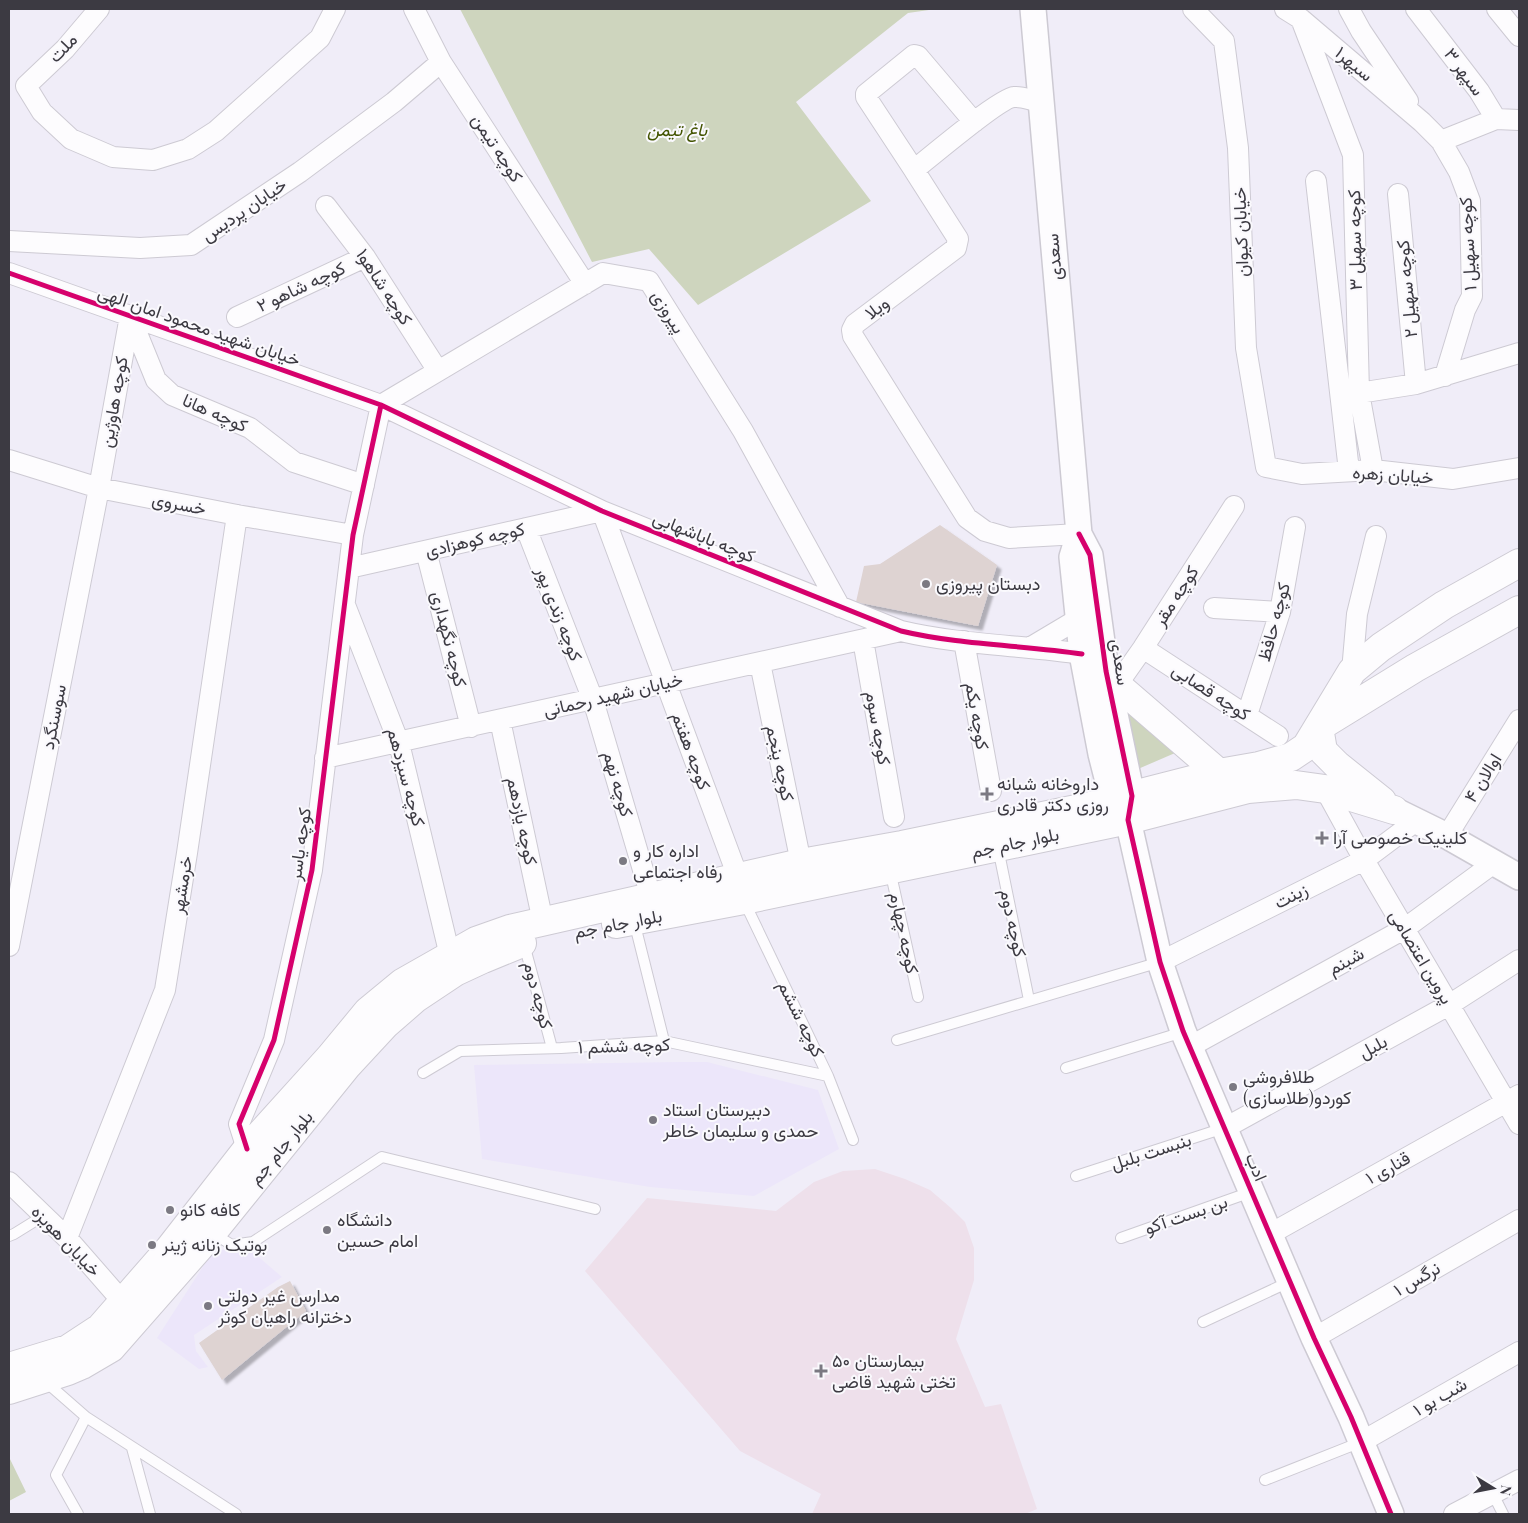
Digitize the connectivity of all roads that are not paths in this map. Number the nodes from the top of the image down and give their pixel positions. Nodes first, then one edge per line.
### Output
1 (99, 9) edge
2 (335, 9) edge
3 (414, 9) edge
4 (1033, 9) edge
5 (1193, 9) edge
6 (1349, 9) edge
7 (1416, 9) edge
8 (1497, 9) edge
9 (1293, 14) edge
10 (1519, 36) edge
11 (441, 62) junction
12 (17, 84) edge
13 (1041, 102) junction
14 (1496, 119) junction
15 (1519, 120) edge
16 (974, 122) junction
17 (1422, 122) junction
18 (1441, 141) junction
19 (914, 170) junction
20 (1316, 181) dead end
21 (1398, 194) dead end
22 (326, 206) dead end
23 (9, 241) edge
24 (365, 257) junction
25 (9, 273) edge
26 (585, 284) junction
27 (130, 316) junction
28 (237, 317) dead end
29 (1519, 353) edge
30 (438, 371) junction
31 (1445, 376) junction
32 (1416, 384) junction
33 (1359, 393) junction
34 (381, 405) junction
35 (9, 460) edge
36 (1266, 467) joint
37 (1519, 468) edge
38 (1373, 470) junction
39 (1349, 471) junction
40 (364, 485) junction
41 (99, 488) junction
42 (1234, 506) dead end
43 (602, 511) junction
44 (238, 515) junction
45 (1295, 527) dead end
46 (526, 528) junction
47 (353, 534) junction
48 (1079, 534) junction
49 (1376, 536) dead end
50 (426, 551) junction
51 (1519, 563) edge
52 (348, 568) junction
53 (344, 604) junction
54 (840, 607) junction
55 (1214, 608) dead end
56 (1519, 610) edge
57 (1280, 612) junction
58 (1078, 619) junction
59 (901, 631) junction
60 (863, 640) junction
61 (964, 641) junction
62 (1032, 647) junction
63 (1143, 648) junction
64 (1082, 654) junction
65 (760, 663) junction
66 (1352, 672) junction
67 (1111, 678) junction
68 (666, 684) junction
69 (593, 700) junction
70 (1247, 715) junction
71 (500, 720) junction
72 (1519, 720) edge
73 (472, 727) junction
74 (1319, 727) junction
75 (1278, 736) dead end
76 (400, 743) junction
77 (325, 758) junction
78 (1219, 773) junction
79 (1325, 789) junction
80 (991, 791) dead end
81 (1124, 805) junction
82 (1405, 815) junction
83 (894, 817) dead end
84 (1447, 836) junction
85 (997, 847) junction
86 (1364, 860) junction
87 (802, 863) junction
88 (1494, 863) junction
89 (890, 869) junction
90 (1519, 877) edge
91 (741, 888) junction
92 (651, 897) junction
93 (634, 920) junction
94 (543, 922) junction
95 (1404, 929) junction
96 (523, 943) junction
97 (9, 946) edge
98 (450, 956) junction
99 (1519, 960) edge
100 (1160, 962) junction
101 (918, 997) dead end
102 (1029, 1000) junction
103 (1449, 1005) junction
104 (1187, 1039) junction
105 (897, 1040) dead end
106 (664, 1041) junction
107 (552, 1048) junction
108 (1066, 1068) dead end
109 (423, 1072) dead end
110 (828, 1076) junction
111 (1513, 1099) edge
112 (1519, 1124) edge
113 (1225, 1128) junction
114 (853, 1140) dead end
115 (247, 1148) junction
116 (1076, 1176) dead end
117 (9, 1182) edge
118 (1251, 1192) junction
119 (595, 1209) dead end
120 (43, 1216) junction
121 (1519, 1220) edge
122 (212, 1233) junction
123 (1270, 1234) junction
124 (9, 1236) edge
125 (67, 1238) junction
126 (1121, 1238) dead end
127 (1290, 1282) junction
128 (122, 1301) junction
129 (1203, 1322) dead end
130 (1314, 1338) junction
131 (1519, 1352) edge
132 (9, 1367) edge
133 (43, 1380) junction
134 (9, 1390) edge
135 (86, 1417) junction
136 (1361, 1442) junction
137 (132, 1448) junction
138 (1266, 1480) dead end
139 (1519, 1480) edge
140 (1492, 1494) junction
141 (230, 1513) edge
142 (78, 1514) edge
143 (150, 1514) edge
144 (1391, 1514) edge
145 (1454, 1514) edge
146 (1503, 1514) edge

1 - 12 street, ملت
2 - 12 street
3 - 11 street, کوچه تیمن
4 - 13 street, سعدی
5 - 36 street, خیابان کیوان
6 - 17 street
7 - 14 street, سپهر ۳
8 - 10 street
9 - 17 street, سپهر۱
9 - 33 street, کوچه سهیل ۳
11 - 23 street, خیابان پردیس
11 - 26 street, کوچه تیمن
13 - 16 street
13 - 48 street, سعدی
14 - 15 street
14 - 18 street
16 - 19 street
16 - 19 street
17 - 18 street, کوچه سهیل ۱
18 - 31 street, کوچه سهیل ۱
19 - 48 street, ویلا
20 - 39 street, کوچه سهیل ۳
21 - 32 street, کوچه سهیل ۲
22 - 24 street, کوچه شاهو۱
24 - 28 street, کوچه شاهو ۲
24 - 30 street, کوچه شاهو۱
25 - 27 street, خیابان شهید محمود امان الهی
26 - 30 street, پیروزی
26 - 54 street, پیروزی
27 - 34 street, خیابان شهید محمود امان الهی
27 - 40 street, کوچه هانا
27 - 41 street, کوچه هاوژین
29 - 31 street
30 - 34 street, پیروزی
31 - 32 street
32 - 33 street
33 - 38 street, کوچه سهیل ۳
34 - 40 street, کوچه یاسر
34 - 43 street, کوچه باباشهابی
35 - 41 street, خسروی
36 - 39 street, خیابان زهره
37 - 38 street, خیابان زهره
38 - 39 street, خیابان زهره
40 - 47 street, کوچه یاسر
41 - 44 street, خسروی
41 - 97 street, سوسنگرد
42 - 63 street, کوچه مقر
43 - 46 street, کوچه کوهزادی
43 - 54 street, کوچه باباشهابی
43 - 68 street, کوچه هفتم
44 - 47 street, خسروی
44 - 125 street, خرمشهر
45 - 57 street, کوچه حافظ
46 - 50 street, کوچه کوهزادی
46 - 69 street, کوچه زندی پور
47 - 52 street, کوچه یاسر
48 - 58 street, سعدی
48 - 67 street, سعدی
49 - 66 street
50 - 52 street, کوچه کوهزادی
50 - 73 street, کوچه نگهداری
51 - 66 main road, بلوار جام جم
52 - 53 street, کوچه یاسر
53 - 76 street, کوچه سیزدهم
53 - 77 street, کوچه یاسر
54 - 59 street, کوچه باباشهابی
55 - 57 street
56 - 74 main road
57 - 70 street, کوچه حافظ
58 - 62 street
58 - 64 street, سعدی
59 - 60 street, خیابان شهید رحمانی
59 - 61 street, کوچه باباشهابی
60 - 65 street, خیابان شهید رحمانی
60 - 83 street, کوچه سوم
61 - 62 street, کوچه باباشهابی
61 - 80 street, کوچه یکم
62 - 64 street, کوچه باباشهابی
63 - 67 street, کوچه مقر
63 - 70 street, کوچه قصابی
64 - 81 street, سعدی
65 - 68 street, خیابان شهید رحمانی
65 - 87 street, کوچه پنجم
66 - 74 main road, بلوار جام جم
67 - 78 main road
67 - 81 street, سعدی
68 - 69 street, خیابان شهید رحمانی
68 - 91 street, کوچه هفتم
69 - 71 street, خیابان شهید رحمانی
69 - 92 street, کوچه نهم
70 - 75 street, کوچه قصابی
71 - 73 street, خیابان شهید رحمانی
71 - 94 street, کوچه یازدهم
72 - 84 street, اوالان ۴
73 - 76 street, خیابان شهید رحمانی
74 - 78 main road, بلوار جام جم
74 - 82 main road
76 - 77 street, خیابان شهید رحمانی
76 - 98 street, کوچه سیزدهم
77 - 115 street, کوچه یاسر
78 - 81 main road, بلوار جام جم
79 - 81 main road, بلوار جام جم
79 - 82 main road, بلوار جام جم
79 - 86 street, پروین اعتصامی
81 - 85 main road, بلوار جام جم
81 - 87 main road, بلوار جام جم
81 - 100 street, ادب
82 - 84 street
82 - 86 street, زینت
84 - 88 street
85 - 89 main road, بلوار جام جم
85 - 102 lane, کوچه دوم
86 - 95 street, پروین اعتصامی
86 - 100 street, زینت
87 - 91 main road, بلوار جام جم
88 - 90 street
88 - 95 street, شبنم
89 - 91 main road, بلوار جام جم
89 - 101 lane, کوچه چهارم
91 - 92 main road, بلوار جام جم
91 - 93 main road, بلوار جام جم
91 - 110 lane, کوچه ششم
92 - 94 main road, بلوار جام جم
93 - 96 main road, بلوار جام جم
93 - 106 lane
94 - 98 main road, بلوار جام جم
95 - 103 street, پروین اعتصامی
95 - 104 street, شبنم
96 - 107 lane, کوچه دوم
96 - 122 main road, بلوار جام جم
98 - 115 main road, بلوار جام جم
99 - 103 street, بلبل
100 - 102 lane
100 - 104 street, ادب
102 - 105 lane
103 - 111 street, پروین اعتصامی
103 - 113 street, بلبل
104 - 108 lane
104 - 113 street, ادب
106 - 107 lane, کوچه ششم ۱
106 - 110 lane, کوچه ششم ۱
107 - 109 lane, کوچه ششم ۱
110 - 114 lane, کوچه ششم
111 - 112 street, پروین اعتصامی
111 - 123 street, قناری ۱
113 - 116 lane, بنبست بلبل
113 - 118 street, ادب
115 - 128 main road, بلوار جام جم
117 - 120 street, خیابان هویزه
118 - 123 street, ادب
118 - 126 lane, بن بست آکو
119 - 122 lane
120 - 124 lane
120 - 125 street, خیابان هویزه
121 - 130 street, نرگس ۱
122 - 133 main road, بلوار جام جم
123 - 127 street, ادب
125 - 128 street, خیابان هویزه
127 - 129 lane
127 - 130 street, ادب
128 - 132 main road, بلوار جام جم
130 - 136 street, ادب
131 - 136 street, شب بو ۱
133 - 134 main road, بلوار جام جم
133 - 135 lane
135 - 137 lane
135 - 142 lane
136 - 138 lane
136 - 144 street, ادب
137 - 141 lane
137 - 143 lane
139 - 140 street
140 - 145 street
140 - 146 lane

